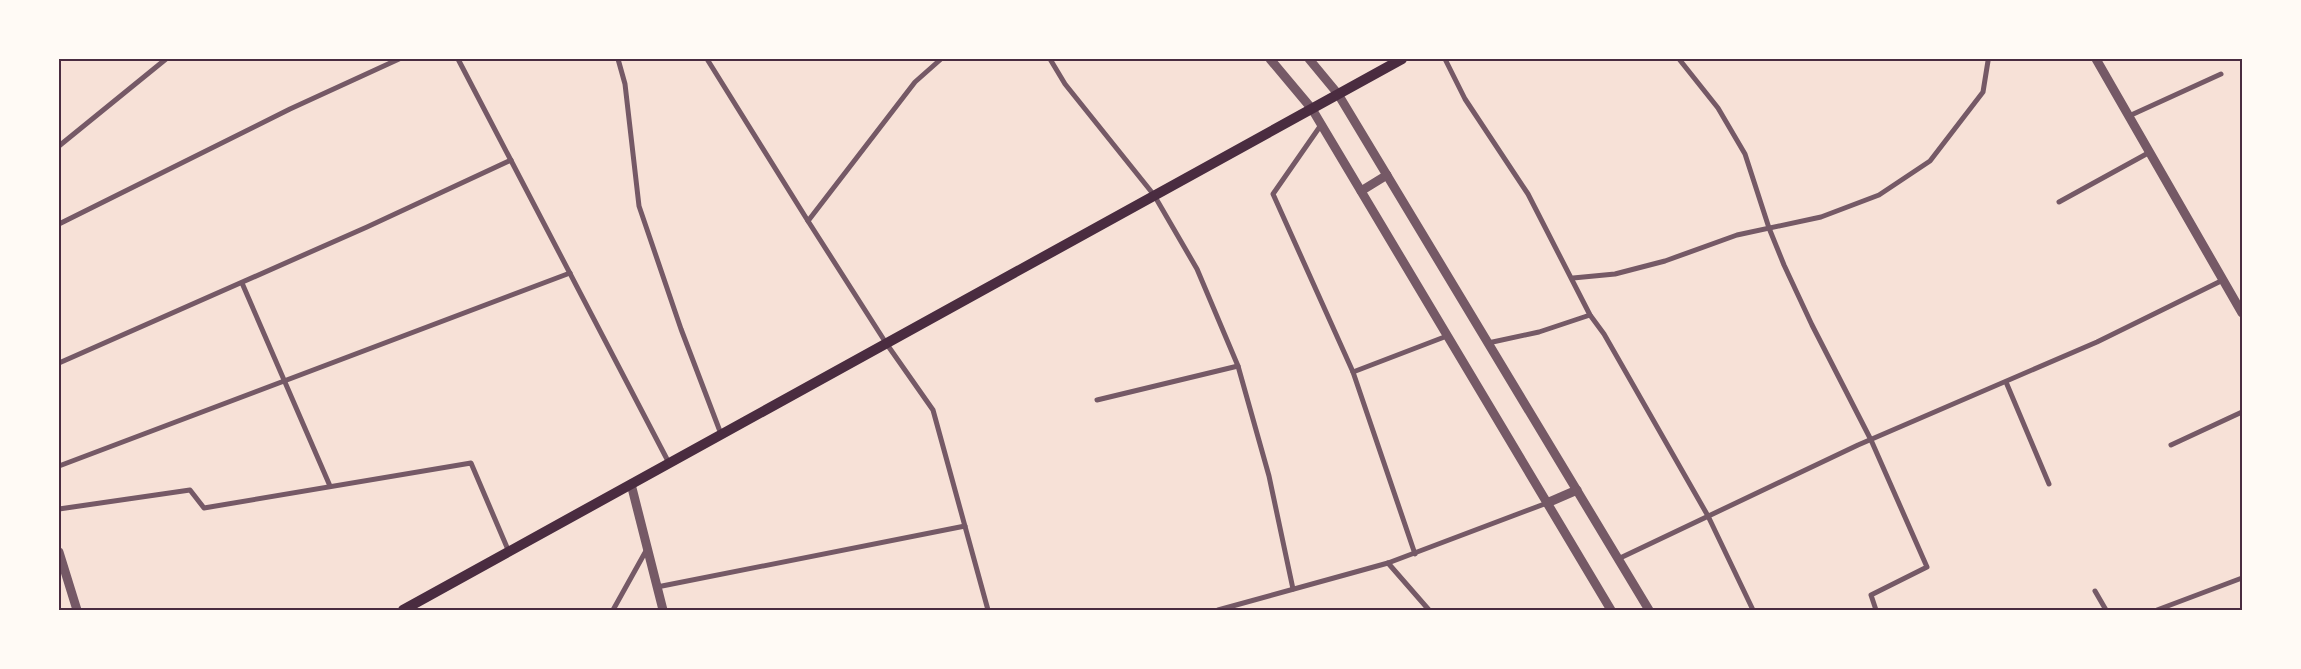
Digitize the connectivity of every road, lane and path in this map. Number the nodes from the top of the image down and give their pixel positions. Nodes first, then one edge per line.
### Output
1 (166, 59) edge
2 (399, 59) edge
3 (458, 59) edge
4 (618, 59) edge
5 (707, 59) edge
6 (941, 59) edge
7 (1050, 59) edge
8 (1270, 59) edge
9 (1309, 59) edge
10 (1402, 59) edge
11 (1445, 59) edge
12 (1679, 59) edge
13 (1988, 59) edge
14 (2096, 59) edge
15 (2221, 74) dead end
16 (1338, 94) junction
17 (1312, 109) junction
18 (2129, 116) junction
19 (1321, 125) junction
20 (59, 146) edge
21 (2150, 152) junction
22 (511, 160) junction
23 (1387, 176) junction
24 (1361, 191) junction
25 (1154, 195) junction
26 (2059, 202) dead end
27 (808, 221) junction
28 (59, 224) edge
29 (1769, 228) junction
30 (570, 273) junction
31 (1573, 278) junction
32 (2223, 280) junction
33 (242, 283) junction
34 (2242, 313) edge
35 (1590, 315) junction
36 (1447, 336) junction
37 (886, 343) junction
38 (1488, 344) junction
39 (59, 363) edge
40 (1238, 366) junction
41 (1353, 372) junction
42 (284, 381) junction
43 (2006, 382) junction
44 (1098, 400) dead end
45 (2242, 412) edge
46 (721, 434) junction
47 (1871, 440) junction
48 (2171, 445) dead end
49 (670, 462) junction
50 (59, 466) edge
51 (631, 484) junction
52 (2049, 484) dead end
53 (330, 486) junction
54 (1577, 490) junction
55 (1547, 503) junction
56 (59, 509) edge
57 (1708, 516) junction
58 (965, 526) junction
59 (648, 549) junction
60 (59, 552) edge
61 (509, 552) junction
62 (1415, 554) junction
63 (1618, 559) junction
64 (1388, 563) junction
65 (2242, 578) edge
66 (657, 587) junction
67 (1293, 589) junction
68 (2095, 591) dead end
69 (1234, 608) edge
70 (77, 610) edge
71 (403, 610) edge
72 (613, 610) edge
73 (663, 610) edge
74 (988, 610) edge
75 (1218, 610) edge
76 (1429, 610) edge
77 (1611, 610) edge
78 (1649, 610) edge
79 (1752, 610) edge
80 (1876, 610) edge
81 (2106, 610) edge
82 (2157, 610) edge

1 - 20 street
2 - 28 street
3 - 22 street
4 - 46 street
5 - 27 street
6 - 27 street
7 - 25 street
8 - 17 street
9 - 16 street
10 - 16 main road
11 - 31 street
12 - 29 street
13 - 29 street
14 - 18 street
15 - 18 street
16 - 17 main road
16 - 23 street
17 - 19 street
17 - 25 main road
18 - 21 street
19 - 24 street
19 - 41 street
21 - 26 street
21 - 32 street
22 - 30 street
22 - 33 street
23 - 24 street
23 - 38 street
24 - 36 street
25 - 37 main road
25 - 40 street
27 - 37 street
29 - 31 street
29 - 47 street
30 - 42 street
30 - 49 street
31 - 35 street
32 - 34 street
32 - 43 street
33 - 39 street
33 - 42 street
35 - 38 street
35 - 57 street
36 - 41 street
36 - 55 street
37 - 46 main road
37 - 58 street
38 - 54 street
40 - 44 street
40 - 67 street
41 - 62 street
42 - 50 street
42 - 53 street
43 - 47 street
43 - 52 street
45 - 48 street
46 - 49 main road
47 - 57 street
47 - 80 street
49 - 51 main road
51 - 59 street
51 - 61 main road
53 - 56 street
53 - 61 street
54 - 55 street
54 - 63 street
55 - 62 street
55 - 77 street
57 - 63 street
57 - 79 street
58 - 66 street
58 - 74 street
59 - 66 street
59 - 72 street
60 - 70 street
61 - 71 main road
62 - 64 street
63 - 78 street
64 - 67 street
64 - 76 street
65 - 82 street
66 - 73 street
67 - 69 street
68 - 81 street
69 - 75 street

